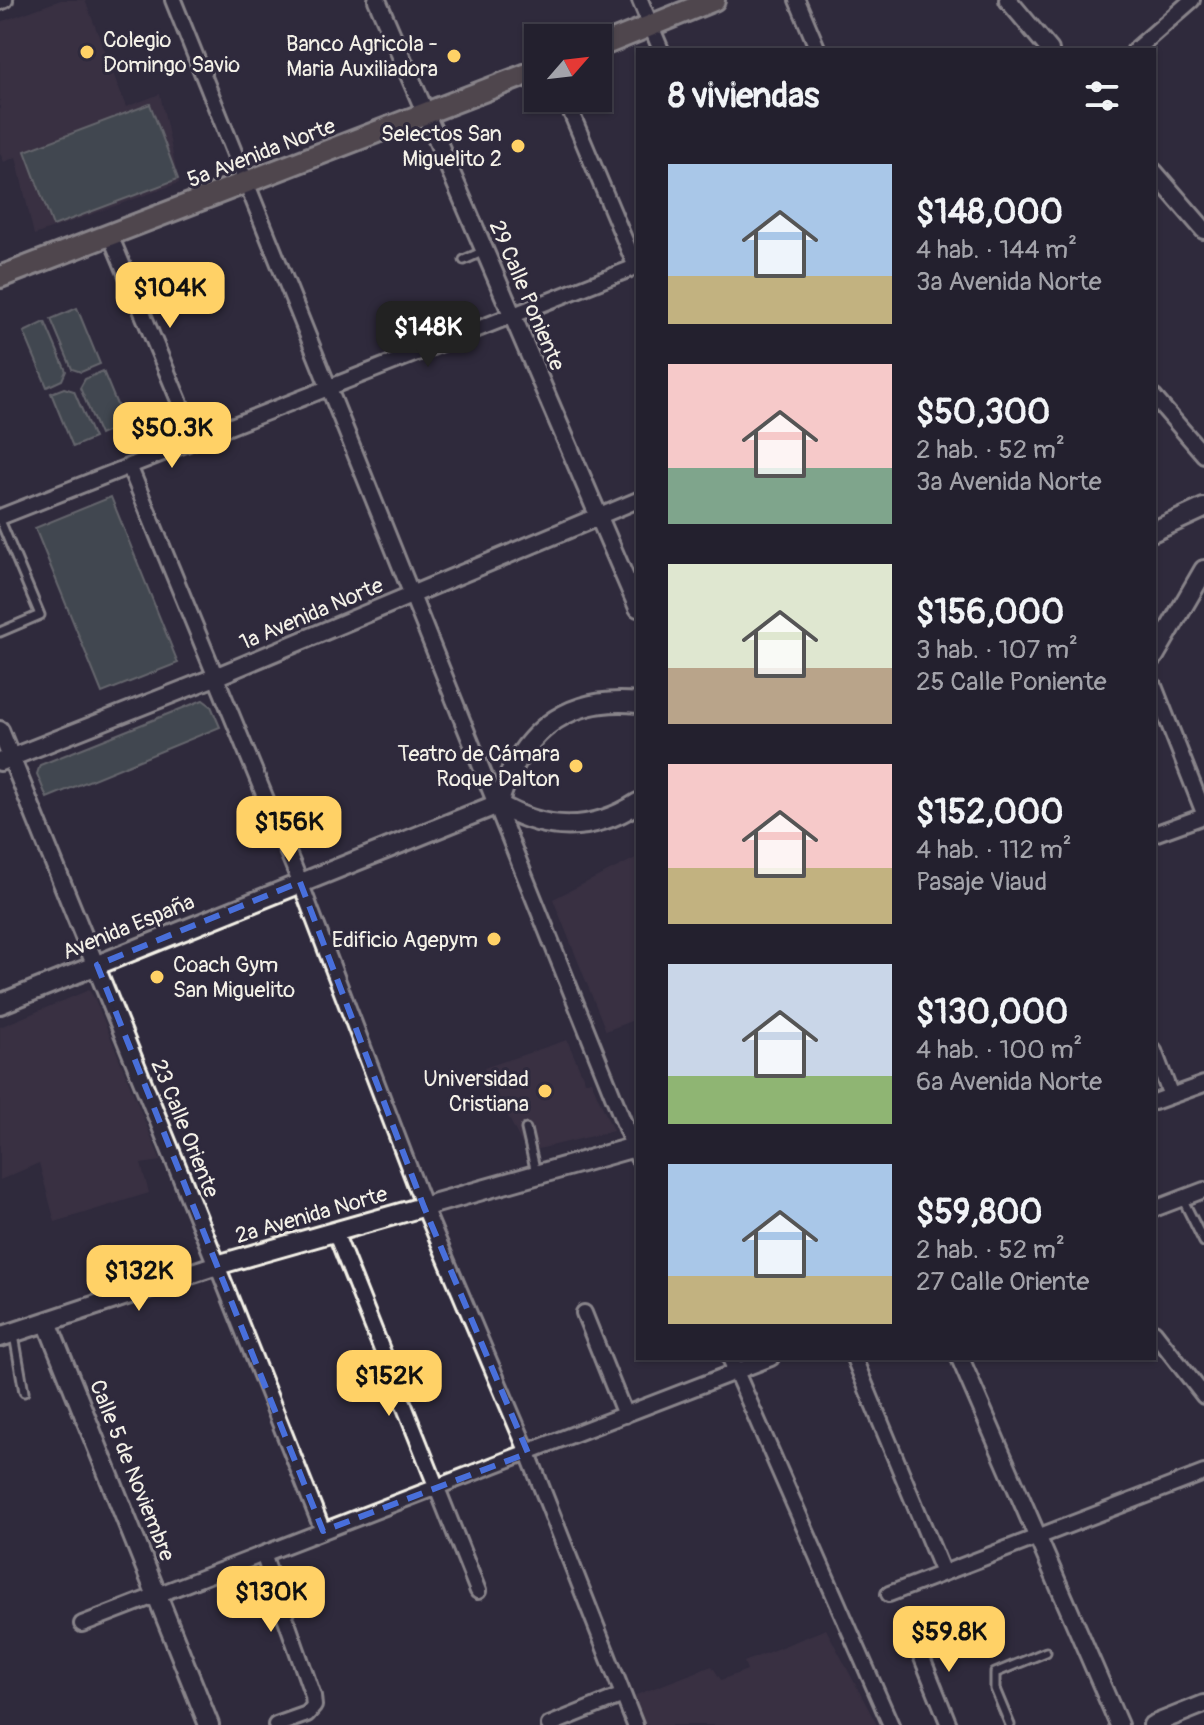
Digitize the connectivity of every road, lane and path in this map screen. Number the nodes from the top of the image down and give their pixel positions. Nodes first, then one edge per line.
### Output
1 (173, 0) edge
2 (377, 0) edge
3 (640, 0) edge
4 (714, 0) edge
5 (797, 0) edge
6 (1008, 0) edge
7 (1192, 0) edge
8 (650, 26) junction
9 (612, 41) edge
10 (660, 48) edge
11 (817, 48) edge
12 (1048, 48) edge
13 (1137, 48) edge
14 (524, 76) edge
15 (571, 112) edge
16 (427, 115) junction
17 (1156, 174) edge
18 (247, 184) junction
19 (1204, 230) edge
20 (110, 235) junction
21 (485, 251) junction
22 (464, 260) dead end
23 (636, 265) edge
24 (636, 267) edge
25 (0, 277) edge
26 (428, 314) dead end
27 (513, 315) junction
28 (440, 344) junction
29 (329, 387) junction
30 (1156, 399) edge
31 (195, 439) junction
32 (1204, 455) edge
33 (130, 468) junction
34 (636, 501) edge
35 (1198, 515) edge
36 (600, 516) junction
37 (0, 518) edge
38 (1156, 530) edge
39 (1204, 570) edge
40 (413, 594) junction
41 (636, 603) edge
42 (0, 632) edge
43 (1156, 653) edge
44 (215, 677) junction
45 (1156, 691) edge
46 (636, 703) edge
47 (0, 730) edge
48 (6, 760) edge
49 (498, 804) junction
50 (636, 804) edge
51 (1204, 815) edge
52 (1156, 833) edge
53 (300, 882) junction
54 (97, 965) junction
55 (0, 1004) edge
56 (1156, 1056) edge
57 (1204, 1084) edge
58 (1171, 1096) junction
59 (1156, 1101) edge
60 (526, 1129) dead end
61 (636, 1150) edge
62 (537, 1175) junction
63 (1204, 1190) edge
64 (1182, 1198) junction
65 (424, 1207) junction
66 (1156, 1208) edge
67 (335, 1232) junction
68 (1204, 1242) edge
69 (217, 1265) junction
70 (584, 1313) dead end
71 (47, 1322) junction
72 (7, 1335) edge
73 (1156, 1335) edge
74 (760, 1360) edge
75 (855, 1360) edge
76 (961, 1360) edge
77 (733, 1365) edge
78 (24, 1392) dead end
79 (1204, 1396) edge
80 (625, 1415) junction
81 (528, 1453) junction
82 (1204, 1473) edge
83 (437, 1486) junction
84 (323, 1531) junction
85 (1038, 1537) junction
86 (263, 1554) junction
87 (943, 1573) junction
88 (478, 1591) dead end
89 (889, 1594) dead end
90 (159, 1597) junction
91 (82, 1624) dead end
92 (914, 1638) dead end
93 (1046, 1652) dead end
94 (623, 1695) junction
95 (1204, 1704) edge
96 (209, 1725) edge
97 (276, 1725) edge
98 (549, 1725) edge
99 (635, 1725) edge
100 (891, 1725) edge
101 (949, 1725) edge
102 (1010, 1725) edge
103 (1119, 1725) edge
104 (1152, 1725) edge

1 - 18 street
2 - 16 street, 29 Calle Poniente
3 - 8 street
4 - 8 main road
5 - 11 street
6 - 12 street
7 - 13 street
8 - 9 main road
8 - 10 street
14 - 16 main road, 5a Avenida Norte
15 - 23 street
16 - 18 main road, 5a Avenida Norte
16 - 21 street, 29 Calle Poniente
17 - 19 street
18 - 20 main road, 5a Avenida Norte
18 - 29 street
20 - 25 main road, 5a Avenida Norte
20 - 31 street
21 - 22 lane
21 - 27 street, 29 Calle Poniente
24 - 27 street
26 - 28 lane
27 - 28 street
27 - 36 street, 29 Calle Poniente
28 - 29 street
29 - 31 street
29 - 40 street
30 - 32 street
31 - 33 street
33 - 37 street
33 - 44 street
34 - 36 street, 1a Avenida Norte
35 - 38 main road
36 - 40 street, 1a Avenida Norte
36 - 41 street, 29 Calle Poniente
37 - 42 lane
39 - 43 main road
40 - 44 street, 1a Avenida Norte
40 - 49 street
44 - 48 street, 1a Avenida Norte
44 - 53 street
45 - 51 street
46 - 49 main road
47 - 48 street, 23 Calle Oriente
48 - 54 street, 23 Calle Oriente
49 - 50 main road
49 - 53 main road, Avenida España
49 - 61 street
51 - 52 street
53 - 54 main road, Avenida España
53 - 65 street
54 - 55 main road, Avenida España
54 - 69 street, 23 Calle Oriente
56 - 58 street
57 - 58 street
58 - 59 street
60 - 62 lane
61 - 62 main road, 2a Avenida Norte
62 - 65 main road, 2a Avenida Norte
63 - 64 street
64 - 66 street
64 - 68 lane
65 - 67 main road, 2a Avenida Norte
65 - 81 street
67 - 69 main road, 2a Avenida Norte
67 - 83 street
69 - 71 main road, 2a Avenida Norte
69 - 84 street, 23 Calle Oriente
70 - 80 street
71 - 72 main road, 2a Avenida Norte
71 - 90 main road, Calle 5 de Noviembre
72 - 78 lane
73 - 79 street
74 - 77 street
75 - 87 street
76 - 85 street
77 - 80 street
77 - 100 street
80 - 81 street
81 - 83 street
81 - 94 street
82 - 85 street
83 - 84 street
83 - 88 street
84 - 86 street
85 - 87 street
85 - 103 street
86 - 90 street
86 - 97 street
87 - 89 street
90 - 91 street
90 - 96 main road, Calle 5 de Noviembre
92 - 101 street
93 - 102 lane
94 - 98 street
94 - 99 street
95 - 104 street

